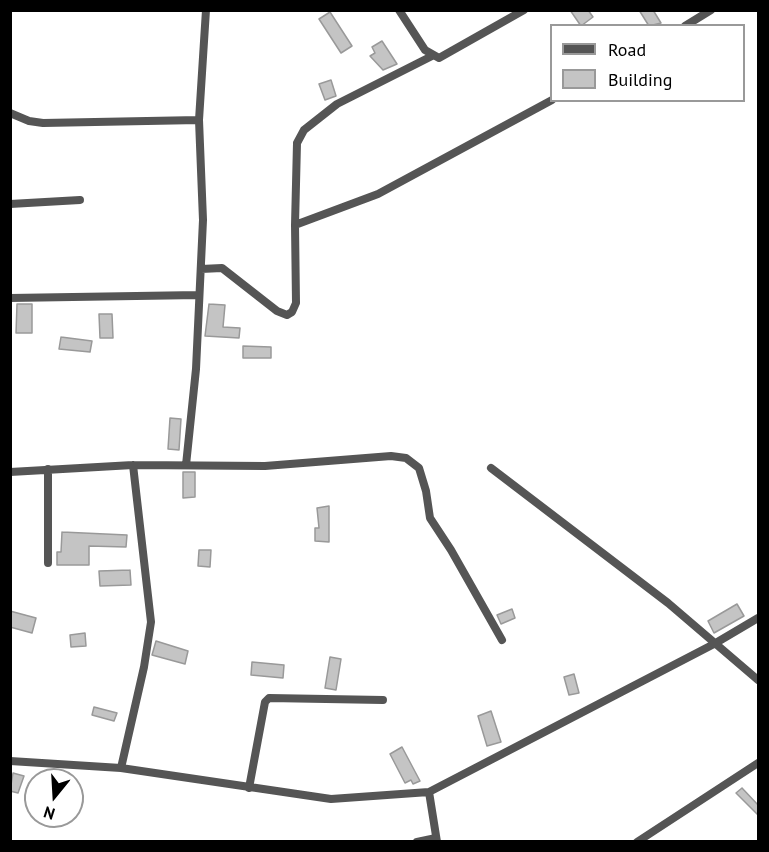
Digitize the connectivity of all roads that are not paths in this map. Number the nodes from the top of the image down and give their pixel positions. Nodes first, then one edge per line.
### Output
1 (207, 10) edge
2 (399, 10) edge
3 (524, 10) edge
4 (711, 10) edge
5 (688, 24) edge
6 (432, 56) junction
7 (550, 101) edge
8 (10, 113) edge
9 (199, 120) junction
10 (80, 200) dead end
11 (10, 204) edge
12 (294, 225) junction
13 (201, 269) junction
14 (199, 295) junction
15 (10, 298) edge
16 (133, 465) junction
17 (186, 465) junction
18 (491, 468) dead end
19 (48, 469) junction
20 (10, 472) edge
21 (48, 563) dead end
22 (759, 618) edge
23 (502, 640) dead end
24 (714, 644) junction
25 (759, 680) edge
26 (383, 700) dead end
27 (10, 761) edge
28 (759, 763) edge
29 (122, 768) junction
30 (249, 788) junction
31 (429, 792) junction
32 (436, 840) edge
33 (417, 842) edge
34 (637, 842) edge

1 - 9 street
2 - 6 street
3 - 6 street
4 - 5 street
6 - 12 street
7 - 12 street
8 - 9 street
9 - 13 street
10 - 11 street
12 - 13 street
13 - 14 street
14 - 15 street
14 - 17 street
16 - 17 street
16 - 19 street
16 - 29 street
17 - 23 street
18 - 24 street
19 - 20 street
19 - 21 street
22 - 24 street
24 - 25 street
24 - 31 street
26 - 30 street
27 - 29 street
28 - 34 street
29 - 30 street
30 - 31 street
31 - 32 street
32 - 33 street

